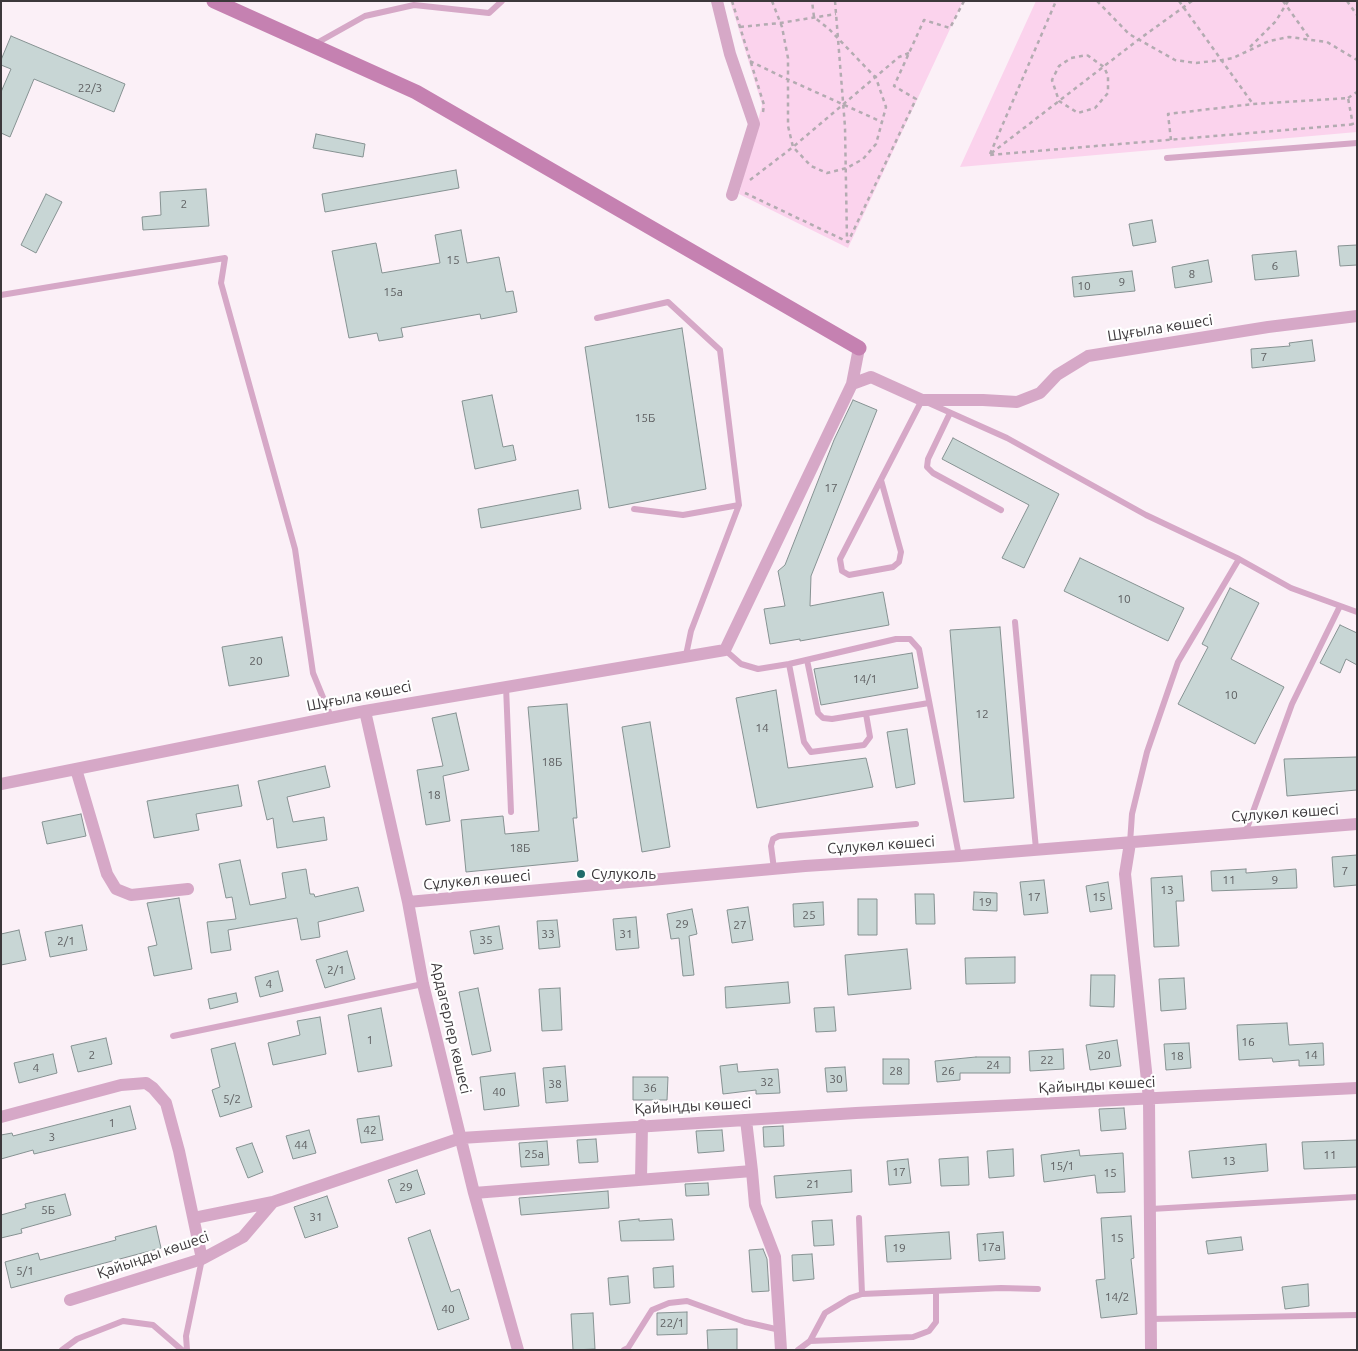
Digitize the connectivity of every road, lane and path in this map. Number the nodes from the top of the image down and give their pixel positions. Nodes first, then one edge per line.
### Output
1 (214, 1) edge
2 (502, 1) edge
3 (717, 1) edge
4 (732, 1) edge
5 (772, 1) edge
6 (812, 1) edge
7 (835, 1) edge
8 (964, 1) edge
9 (1056, 1) edge
10 (1097, 1) edge
11 (1179, 1) edge
12 (1192, 1) edge
13 (1283, 1) edge
14 (1288, 1) edge
15 (1347, 1) edge
16 (1286, 5) junction
17 (1184, 8) junction
18 (836, 14) junction
19 (1357, 16) edge
20 (814, 17) junction
21 (780, 23) junction
22 (740, 27) junction
23 (837, 37) junction
24 (1310, 39) junction
25 (1138, 40) junction
26 (314, 44) junction
27 (1249, 48) junction
28 (909, 52) junction
29 (750, 60) junction
30 (1222, 60) junction
31 (1357, 60) edge
32 (1104, 67) junction
33 (876, 78) junction
34 (788, 80) junction
35 (1357, 92) edge
36 (1348, 98) junction
37 (1059, 101) junction
38 (1253, 104) junction
39 (843, 105) junction
40 (762, 114) dead end
41 (882, 122) junction
42 (1355, 125) edge
43 (1171, 140) junction
44 (1357, 143) edge
45 (793, 147) junction
46 (989, 155) junction
47 (1167, 158) dead end
48 (847, 168) junction
49 (747, 175) dead end
50 (737, 193) joint
51 (848, 242) junction
52 (1, 295) edge
53 (1357, 316) edge
54 (597, 318) dead end
55 (859, 348) joint
56 (852, 384) junction
57 (922, 400) junction
58 (950, 413) junction
59 (881, 480) junction
60 (739, 505) junction
61 (634, 509) dead end
62 (1001, 510) dead end
63 (1240, 559) junction
64 (1340, 606) junction
65 (1357, 612) edge
66 (1015, 622) dead end
67 (725, 650) junction
68 (686, 655) junction
69 (808, 660) junction
70 (790, 664) junction
71 (506, 686) junction
72 (929, 703) junction
73 (365, 711) junction
74 (866, 714) junction
75 (331, 717) junction
76 (76, 769) junction
77 (1, 784) edge
78 (511, 812) dead end
79 (916, 824) dead end
80 (1357, 824) edge
81 (1246, 831) junction
82 (1130, 843) junction
83 (1036, 848) junction
84 (959, 856) junction
85 (774, 869) junction
86 (188, 889) dead end
87 (408, 902) junction
88 (423, 984) junction
89 (173, 1036) dead end
90 (1357, 1088) edge
91 (1149, 1098) junction
92 (1, 1117) edge
93 (746, 1120) junction
94 (642, 1125) junction
95 (461, 1138) junction
96 (752, 1170) junction
97 (641, 1179) junction
98 (474, 1193) junction
99 (1357, 1197) edge
100 (273, 1202) junction
101 (1151, 1209) junction
102 (194, 1218) junction
103 (859, 1218) dead end
104 (202, 1259) junction
105 (1038, 1289) dead end
106 (936, 1292) junction
107 (862, 1294) junction
108 (70, 1300) dead end
109 (1357, 1315) edge
110 (1150, 1320) junction
111 (780, 1330) junction
112 (810, 1341) junction
113 (62, 1350) edge
114 (182, 1350) edge
115 (187, 1350) edge
116 (518, 1350) edge
117 (624, 1350) edge
118 (782, 1350) edge
119 (798, 1350) edge
120 (1151, 1350) edge

1 - 26 street
2 - 26 lane
3 - 50 street
4 - 22 path
5 - 21 path
6 - 20 path
7 - 18 path
8 - 28 path
9 - 46 path
10 - 25 path
11 - 17 path
12 - 17 path
13 - 16 path
14 - 16 path
15 - 19 path
16 - 24 path
16 - 27 path
17 - 25 path
17 - 30 path
18 - 20 path
18 - 23 path
20 - 21 path
20 - 23 path
21 - 22 path
21 - 34 path
22 - 29 path
23 - 33 path
23 - 39 path
24 - 27 path
24 - 31 path
25 - 30 path
25 - 32 path
26 - 55 street
27 - 30 path
28 - 33 path
28 - 51 path
29 - 34 path
29 - 40 path
30 - 38 path
32 - 37 path
32 - 37 path
32 - 37 path
33 - 39 path
33 - 41 path
34 - 39 path
34 - 45 path
35 - 36 path
36 - 38 path
36 - 42 path
37 - 46 path
38 - 43 path
39 - 41 path
39 - 45 path
39 - 48 path
41 - 48 path
42 - 43 path
43 - 46 path
44 - 47 lane
45 - 48 path
45 - 49 path
48 - 51 path
50 - 51 path
52 - 75 lane
53 - 57 street, Шұғыла көшесі
54 - 60 lane
55 - 56 street
56 - 57 street
56 - 67 street
57 - 58 lane
57 - 59 lane
58 - 62 lane
58 - 63 lane
59 - 59 lane
60 - 61 lane
60 - 68 lane
63 - 64 lane
63 - 82 lane
64 - 65 lane
64 - 81 lane
66 - 83 lane
67 - 68 street, Шұғыла көшесі
67 - 70 lane
68 - 71 street, Шұғыла көшесі
69 - 70 lane
69 - 72 lane
69 - 74 lane
70 - 74 lane
71 - 73 street, Шұғыла көшесі
71 - 78 lane
72 - 74 lane
72 - 84 lane
73 - 75 street, Шұғыла көшесі
73 - 87 street, Ардагерлер көшесі
75 - 76 street, Шұғыла көшесі
76 - 77 street, Шұғыла көшесі
76 - 86 street
79 - 85 lane
80 - 81 street, Сұлукөл көшесі
81 - 82 street, Сұлукөл көшесі
82 - 83 street, Сұлукөл көшесі
82 - 91 street
83 - 84 street, Сұлукөл көшесі
84 - 85 street, Сұлукөл көшесі
85 - 87 street, Сұлукөл көшесі
87 - 88 street, Ардагерлер көшесі
88 - 89 lane
88 - 95 street, Ардагерлер көшесі
90 - 91 street, Қайыңды көшесі
91 - 93 street, Қайыңды көшесі
91 - 101 street
92 - 102 street
93 - 94 street, Қайыңды көшесі
93 - 96 street
94 - 95 street, Қайыңды көшесі
94 - 97 street
95 - 98 street, Ардагерлер көшесі
95 - 100 street, Қайыңды көшесі
96 - 97 street
96 - 111 street
97 - 98 street
98 - 116 street, Ардагерлер көшесі
99 - 101 lane
100 - 102 street
100 - 104 street, Қайыңды көшесі
101 - 110 street
102 - 104 street
103 - 107 lane
104 - 108 street, Қайыңды көшесі
104 - 115 lane
105 - 106 lane
106 - 107 lane
106 - 112 lane
107 - 112 lane
109 - 110 lane
110 - 120 street
111 - 117 lane
111 - 118 street
112 - 119 lane
113 - 114 lane

